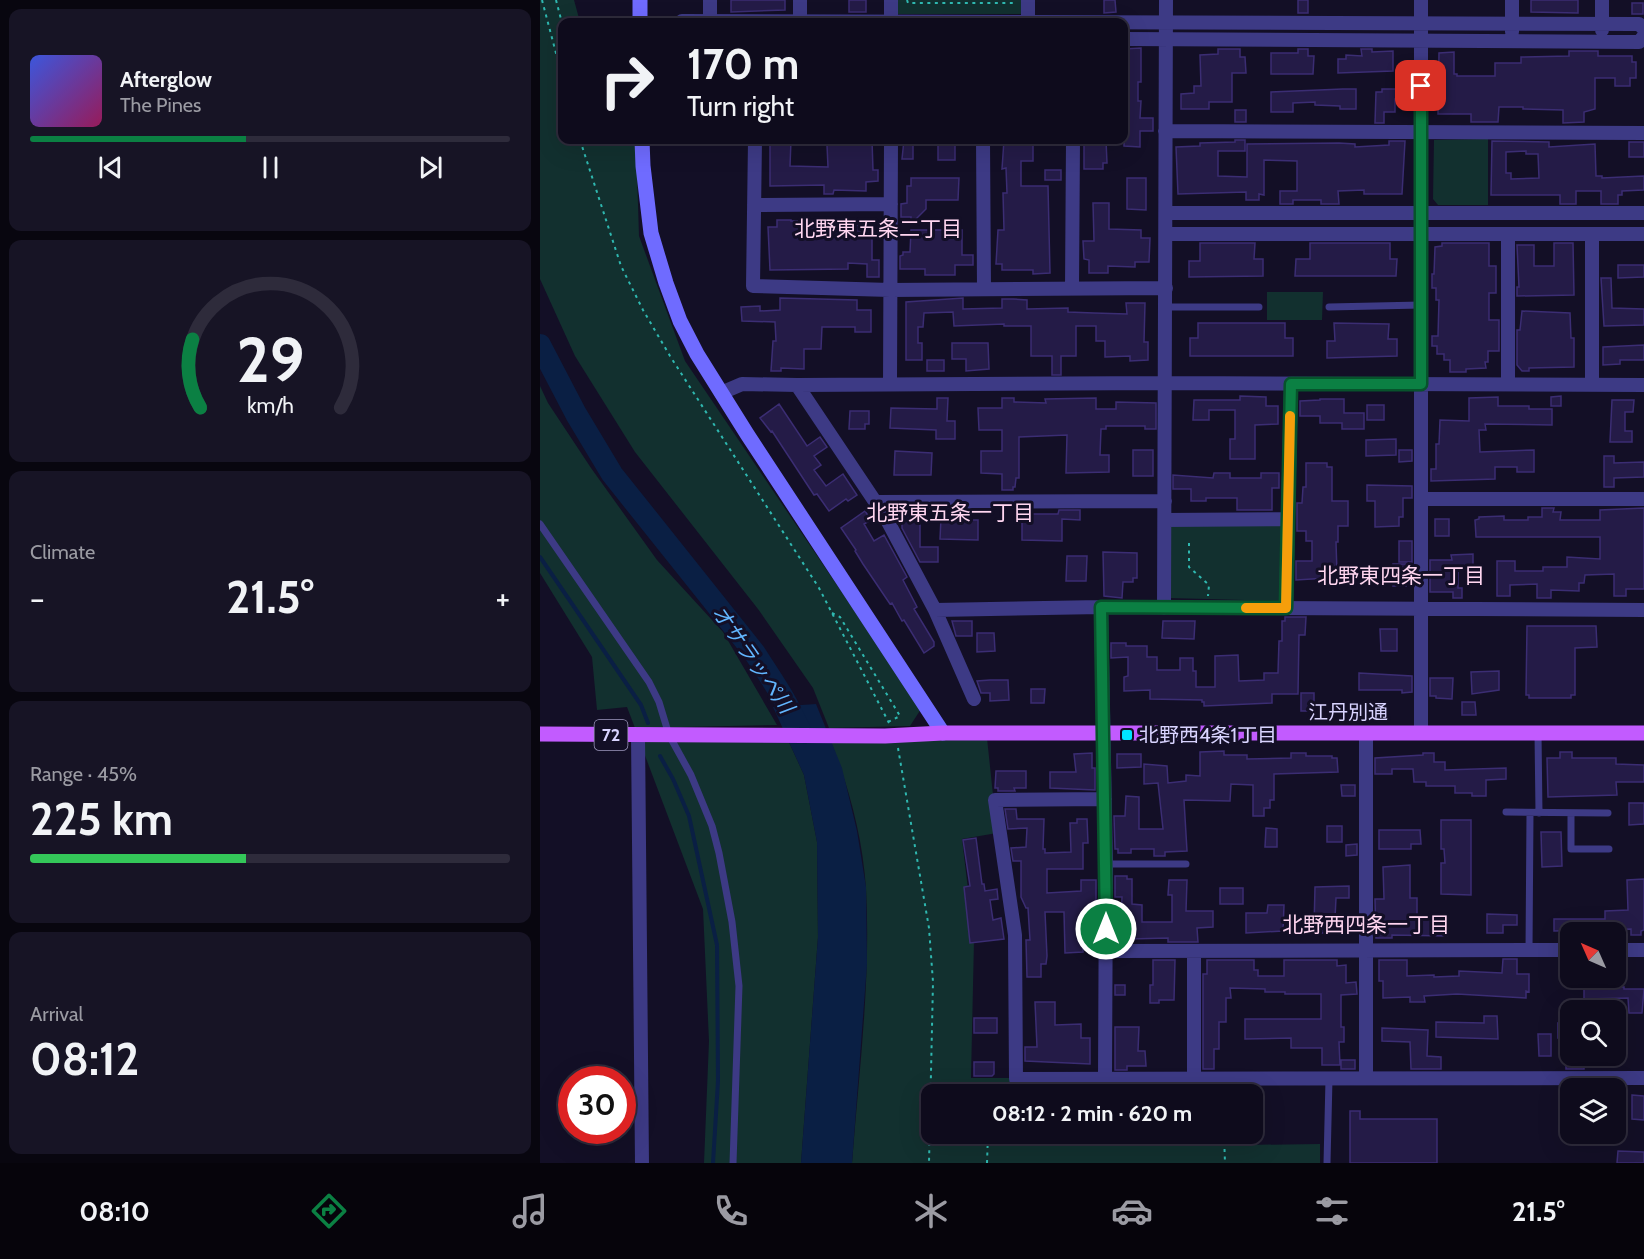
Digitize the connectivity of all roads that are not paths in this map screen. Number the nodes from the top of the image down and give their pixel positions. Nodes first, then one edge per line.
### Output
1 (640, 0) edge
2 (710, 0) edge
3 (800, 0) edge
4 (891, 0) edge
5 (1028, 0) edge
6 (1166, 0) edge
7 (1421, 0) edge
8 (1512, 0) edge
9 (1602, 0) edge
10 (640, 18) edge
11 (710, 18) edge
12 (800, 18) edge
13 (891, 18) edge
14 (1028, 18) edge
15 (1128, 21) edge
16 (1167, 21) junction
17 (1421, 24) junction
18 (1512, 24) junction
19 (1602, 24) junction
20 (1644, 29) edge
21 (1644, 36) edge
22 (1128, 39) edge
23 (1166, 39) junction
24 (1512, 40) junction
25 (1421, 41) junction
26 (1602, 42) junction
27 (1165, 131) junction
28 (1421, 132) junction
29 (1644, 133) edge
30 (642, 144) edge
31 (755, 144) edge
32 (891, 144) edge
33 (983, 144) edge
34 (1073, 144) edge
35 (891, 204) junction
36 (754, 205) junction
37 (1166, 213) junction
38 (1644, 213) edge
39 (1421, 214) junction
40 (1420, 233) junction
41 (1166, 234) junction
42 (1508, 234) junction
43 (1592, 234) junction
44 (1644, 234) edge
45 (984, 288) junction
46 (1072, 288) junction
47 (1166, 288) junction
48 (890, 290) junction
49 (1420, 305) junction
50 (1166, 307) junction
51 (1259, 307) dead end
52 (1329, 307) dead end
53 (1166, 383) junction
54 (890, 384) junction
55 (1291, 384) junction
56 (1421, 384) junction
57 (1508, 384) junction
58 (1592, 384) junction
59 (797, 385) junction
60 (1644, 385) edge
61 (721, 393) junction
62 (1421, 499) junction
63 (1644, 499) edge
64 (1165, 501) junction
65 (876, 502) junction
66 (1288, 519) junction
67 (1165, 520) junction
68 (540, 524) edge
69 (1101, 607) junction
70 (1164, 608) junction
71 (1286, 608) junction
72 (1421, 608) junction
73 (935, 610) junction
74 (1644, 610) edge
75 (974, 699) dead end
76 (943, 733) junction
77 (1104, 733) junction
78 (1366, 733) junction
79 (1421, 733) junction
80 (1538, 733) junction
81 (1644, 733) edge
82 (540, 734) edge
83 (638, 735) junction
84 (676, 735) junction
85 (1105, 800) junction
86 (1506, 812) dead end
87 (1535, 813) junction
88 (1571, 813) junction
89 (1608, 813) dead end
90 (1609, 849) dead end
91 (1106, 864) junction
92 (1186, 864) dead end
93 (1106, 951) junction
94 (1194, 951) junction
95 (1529, 951) junction
96 (1560, 951) edge
97 (1626, 951) edge
98 (1644, 951) edge
99 (1366, 952) junction
100 (1105, 1078) junction
101 (1366, 1078) junction
102 (1644, 1078) edge
103 (1329, 1079) junction
104 (1194, 1080) junction
105 (642, 1163) edge
106 (733, 1163) edge
107 (1327, 1163) edge

1 - 10 street
2 - 11 street
3 - 12 street
4 - 13 street
5 - 14 street
6 - 16 street
7 - 17 street
8 - 18 street
9 - 19 street
15 - 16 street
16 - 17 street
16 - 23 street
17 - 18 street
17 - 25 street
18 - 19 street
18 - 24 street
19 - 20 street
19 - 26 street
21 - 26 street
22 - 23 street
23 - 25 street
23 - 27 street
24 - 25 street
24 - 26 street
25 - 28 street
27 - 28 street
27 - 37 street
28 - 29 street
28 - 39 street
30 - 61 street
31 - 36 street
32 - 35 street
33 - 45 street
34 - 46 street
35 - 36 street
35 - 48 street
36 - 48 street
37 - 39 street
37 - 41 street
38 - 39 street
39 - 40 street
40 - 41 street
40 - 42 street
40 - 49 street
41 - 47 street
42 - 43 street
42 - 57 street
43 - 44 street
43 - 58 street
45 - 46 street
45 - 48 street
46 - 47 street
47 - 50 street
48 - 54 street
49 - 52 lane
49 - 56 street
50 - 51 lane
50 - 53 street
53 - 54 street
53 - 55 street
53 - 64 street
54 - 59 street
55 - 56 street
55 - 66 street
56 - 57 street
56 - 62 street
57 - 58 street
58 - 60 street
59 - 61 street
59 - 65 street
61 - 76 street
62 - 63 street
62 - 72 street
64 - 65 street
64 - 67 street
65 - 73 street
66 - 67 street
66 - 71 street
67 - 70 street
68 - 84 lane
69 - 70 street
69 - 73 street
69 - 77 street
70 - 71 street
71 - 72 street
72 - 74 street
72 - 79 street
73 - 75 street
76 - 77 main road, 江丹別通 / 72
76 - 84 main road, 72
77 - 78 main road, 江丹別通 / 72
77 - 85 street
78 - 79 main road, 江丹別通 / 72
78 - 99 street
79 - 80 main road, 江丹別通 / 72
80 - 81 main road, 江丹別通 / 72
80 - 87 lane
82 - 83 main road, 72
83 - 84 main road, 72
83 - 105 street
84 - 106 lane
85 - 91 street
85 - 100 street
86 - 87 lane
87 - 88 lane
87 - 95 lane
88 - 89 lane
88 - 90 lane
91 - 92 lane
91 - 93 street
93 - 94 street
93 - 100 street
94 - 99 street
94 - 104 street
95 - 96 street
95 - 99 street
97 - 98 street
99 - 101 street
100 - 104 street
101 - 102 street
101 - 103 street
103 - 104 street
103 - 107 lane

